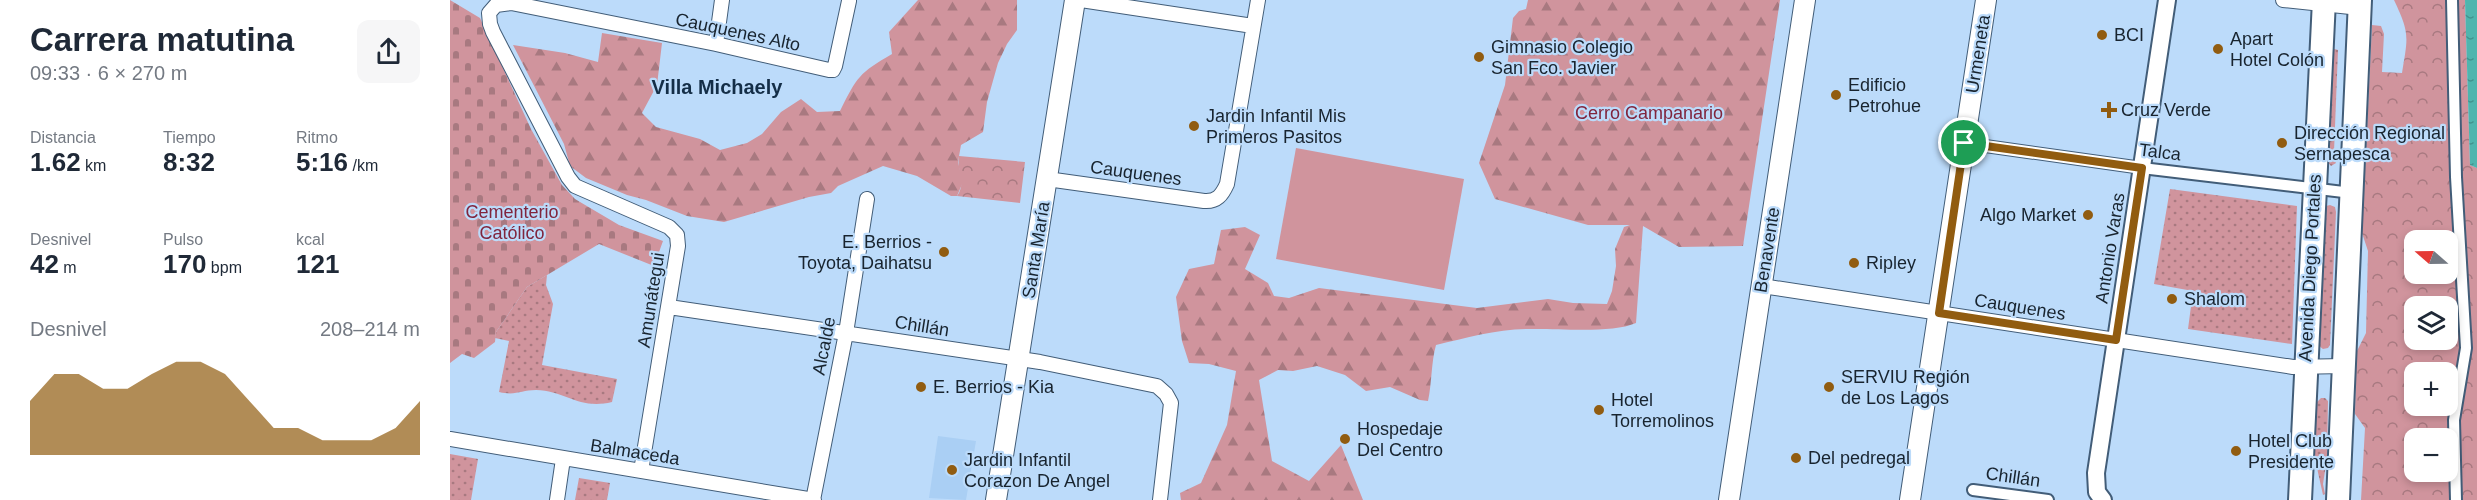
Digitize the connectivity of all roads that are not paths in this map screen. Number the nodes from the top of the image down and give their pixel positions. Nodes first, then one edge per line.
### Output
1 (722, 0) edge
2 (1075, 0) edge
3 (1081, 0) edge
4 (1258, 0) edge
5 (1805, 0) edge
6 (1986, 0) edge
7 (2167, 0) edge
8 (2283, 0) edge
9 (2452, 0) edge
10 (849, 1) edge
11 (2324, 2) edge
12 (2360, 4) edge
13 (1253, 26) junction
14 (716, 44) junction
15 (1964, 143) junction
16 (2142, 168) junction
17 (1047, 178) junction
18 (2314, 189) junction
19 (585, 192) joint
20 (2352, 193) junction
21 (867, 199) dead end
22 (1762, 286) junction
23 (669, 307) junction
24 (1939, 313) junction
25 (846, 333) junction
26 (2116, 340) junction
27 (1019, 359) junction
28 (2344, 366) junction
29 (2305, 367) junction
30 (450, 439) edge
31 (563, 459) junction
32 (641, 471) junction
33 (1973, 490) dead end
34 (557, 500) edge
35 (813, 500) edge
36 (996, 500) edge
37 (1160, 500) edge
38 (1729, 500) edge
39 (1910, 500) edge
40 (2048, 500) edge
41 (2103, 500) edge
42 (2300, 500) edge
43 (2338, 500) edge
44 (2456, 500) edge

1 - 14 street
2 - 17 main road, Santa María
3 - 13 street
4 - 13 street
5 - 22 main road, Benavente
6 - 15 main road, Urmeneta
7 - 16 street, Antonio Varas
8 - 11 street
9 - 44 street
10 - 14 street, Cauquenes Alto
11 - 12 street
11 - 18 highway, Avenida Diego Portales
12 - 20 highway, Avenida Diego Portales
13 - 17 street, Cauquenes
14 - 19 street, Cauquenes Alto
15 - 16 street, Talca
15 - 24 main road, Urmeneta
16 - 18 street, Talca
16 - 26 street, Antonio Varas
17 - 27 main road, Santa María
18 - 20 street, Talca
18 - 29 highway, Avenida Diego Portales
19 - 23 street, Amunátegui
20 - 28 highway, Avenida Diego Portales
21 - 25 street, Alcalde
22 - 24 street, Cauquenes
22 - 38 main road, Benavente
23 - 25 street, Chillán
23 - 32 street, Amunátegui
24 - 26 street, Cauquenes
24 - 39 main road, Urmeneta
25 - 27 street, Chillán
25 - 35 street, Alcalde
26 - 29 street, Cauquenes
26 - 41 street, Antonio Varas
27 - 36 main road, Santa María
27 - 37 street, Chillán
28 - 29 street, Cauquenes
28 - 43 highway, Avenida Diego Portales
29 - 42 highway, Avenida Diego Portales
30 - 31 street, Balmaceda
31 - 32 street, Balmaceda
31 - 34 street
32 - 35 street, Balmaceda
33 - 40 street, Chillán

